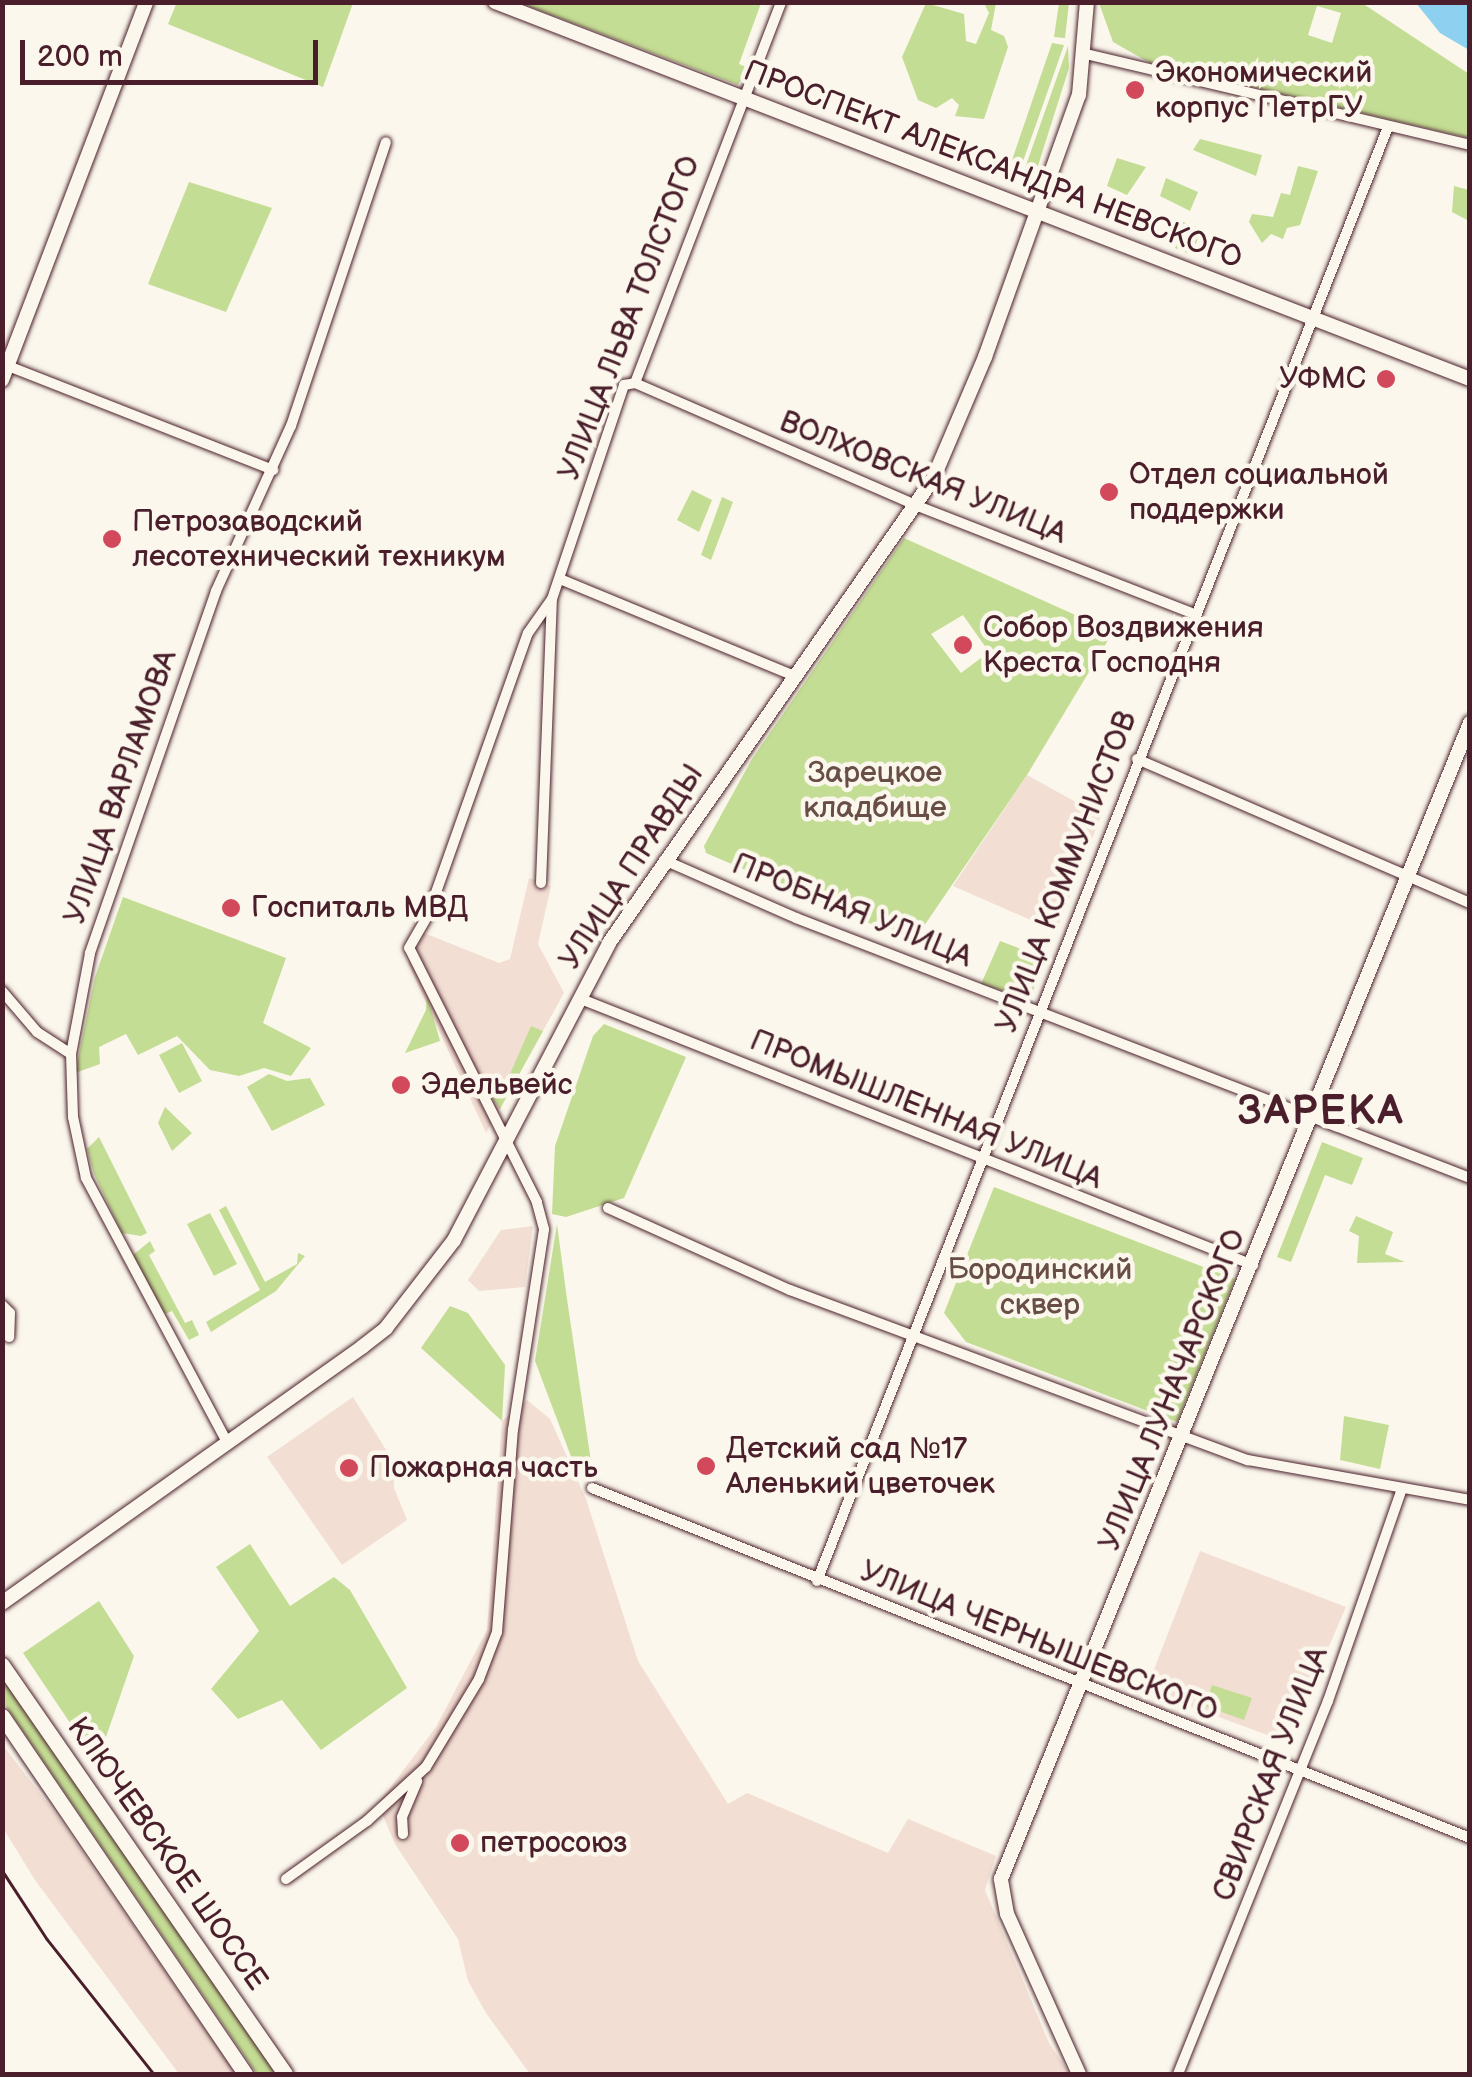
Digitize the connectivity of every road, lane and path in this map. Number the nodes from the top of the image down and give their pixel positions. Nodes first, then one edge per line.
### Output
1 (146, 2) edge
2 (496, 2) edge
3 (781, 2) edge
4 (1087, 2) edge
5 (1086, 54) junction
6 (744, 97) junction
7 (1388, 126) junction
8 (386, 142) dead end
9 (1470, 145) edge
10 (1038, 210) junction
11 (1311, 318) junction
12 (5, 373) edge
13 (1470, 379) edge
14 (634, 383) junction
15 (273, 470) junction
16 (915, 506) junction
17 (560, 579) junction
18 (552, 600) junction
19 (1194, 614) junction
20 (794, 676) junction
21 (1470, 724) edge
22 (1137, 758) junction
23 (664, 860) junction
24 (1408, 876) junction
25 (542, 882) dead end
26 (1470, 904) edge
27 (2, 991) edge
28 (580, 999) junction
29 (1039, 1012) junction
30 (71, 1054) junction
31 (1314, 1114) junction
32 (509, 1144) junction
33 (984, 1161) junction
34 (1470, 1178) edge
35 (608, 1208) dead end
36 (1254, 1266) junction
37 (2, 1305) edge
38 (914, 1336) junction
39 (9, 1337) dead end
40 (1182, 1434) junction
41 (228, 1444) junction
42 (592, 1488) dead end
43 (1402, 1489) junction
44 (1470, 1500) edge
45 (816, 1581) junction
46 (2, 1603) edge
47 (2, 1665) edge
48 (1082, 1687) junction
49 (2, 1716) edge
50 (426, 1767) junction
51 (1300, 1773) junction
52 (402, 1834) dead end
53 (1470, 1838) edge
54 (286, 1879) dead end
55 (245, 2074) edge
56 (285, 2074) edge
57 (1079, 2074) edge
58 (1178, 2074) edge

1 - 12 main road
2 - 6 main road, ПРОСПЕКТ АЛЕКСАНДРА НЕВСКОГО
3 - 6 street, УЛИЦА ЛЬВА ТОЛСТОГО
4 - 5 main road, УЛИЦА ПРАВДЫ
5 - 7 street
5 - 10 main road, УЛИЦА ПРАВДЫ
6 - 10 main road, ПРОСПЕКТ АЛЕКСАНДРА НЕВСКОГО
6 - 14 street, УЛИЦА ЛЬВА ТОЛСТОГО
7 - 9 street
7 - 11 street, УЛИЦА КОММУНИСТОВ
8 - 15 street, УЛИЦА ВАРЛАМОВА
10 - 11 main road, ПРОСПЕКТ АЛЕКСАНДРА НЕВСКОГО
10 - 16 main road, УЛИЦА ПРАВДЫ
11 - 13 main road, ПРОСПЕКТ АЛЕКСАНДРА НЕВСКОГО
11 - 19 street, УЛИЦА КОММУНИСТОВ
12 - 15 street
14 - 16 street, ВОЛХОВСКАЯ УЛИЦА
14 - 17 street, УЛИЦА ЛЬВА ТОЛСТОГО
15 - 30 street, УЛИЦА ВАРЛАМОВА
16 - 19 street, ВОЛХОВСКАЯ УЛИЦА
16 - 20 main road, УЛИЦА ПРАВДЫ
17 - 18 street, УЛИЦА ЛЬВА ТОЛСТОГО
17 - 20 street
18 - 25 street
18 - 32 street, УЛИЦА ЛЬВА ТОЛСТОГО
19 - 22 street, УЛИЦА КОММУНИСТОВ
20 - 23 main road, УЛИЦА ПРАВДЫ
21 - 24 main road, УЛИЦА ЛУНАЧАРСКОГО
22 - 24 street
22 - 29 street, УЛИЦА КОММУНИСТОВ
23 - 28 main road, УЛИЦА ПРАВДЫ
23 - 29 street, ПРОБНАЯ УЛИЦА
24 - 26 street
24 - 31 main road, УЛИЦА ЛУНАЧАРСКОГО
27 - 30 street
28 - 32 main road, УЛИЦА ПРАВДЫ
28 - 33 street, ПРОМЫШЛЕННАЯ УЛИЦА
29 - 31 street, ПРОБНАЯ УЛИЦА
29 - 33 street, УЛИЦА КОММУНИСТОВ
30 - 41 street, УЛИЦА ВАРЛАМОВА
31 - 34 street, ПРОБНАЯ УЛИЦА
31 - 36 main road, УЛИЦА ЛУНАЧАРСКОГО
32 - 41 main road, УЛИЦА ПРАВДЫ
32 - 50 street, УЛИЦА ЛЬВА ТОЛСТОГО
33 - 36 street, ПРОМЫШЛЕННАЯ УЛИЦА
33 - 38 street, УЛИЦА КОММУНИСТОВ
35 - 38 street
36 - 40 main road, УЛИЦА ЛУНАЧАРСКОГО
37 - 39 street
38 - 40 street
38 - 45 street, УЛИЦА КОММУНИСТОВ
40 - 43 street
40 - 48 main road, УЛИЦА ЛУНАЧАРСКОГО
41 - 46 main road, УЛИЦА ПРАВДЫ
42 - 45 street, УЛИЦА ЧЕРНЫШЕВСКОГО
43 - 44 street
43 - 51 street, СВИРСКАЯ УЛИЦА
45 - 48 street, УЛИЦА ЧЕРНЫШЕВСКОГО
47 - 56 main road, КЛЮЧЕВСКОЕ ШОССЕ
48 - 51 street, УЛИЦА ЧЕРНЫШЕВСКОГО
48 - 57 main road, УЛИЦА ЛУНАЧАРСКОГО
49 - 55 main road, КЛЮЧЕВСКОЕ ШОССЕ
50 - 52 street
50 - 54 street
51 - 53 street, УЛИЦА ЧЕРНЫШЕВСКОГО
51 - 58 street, СВИРСКАЯ УЛИЦА

